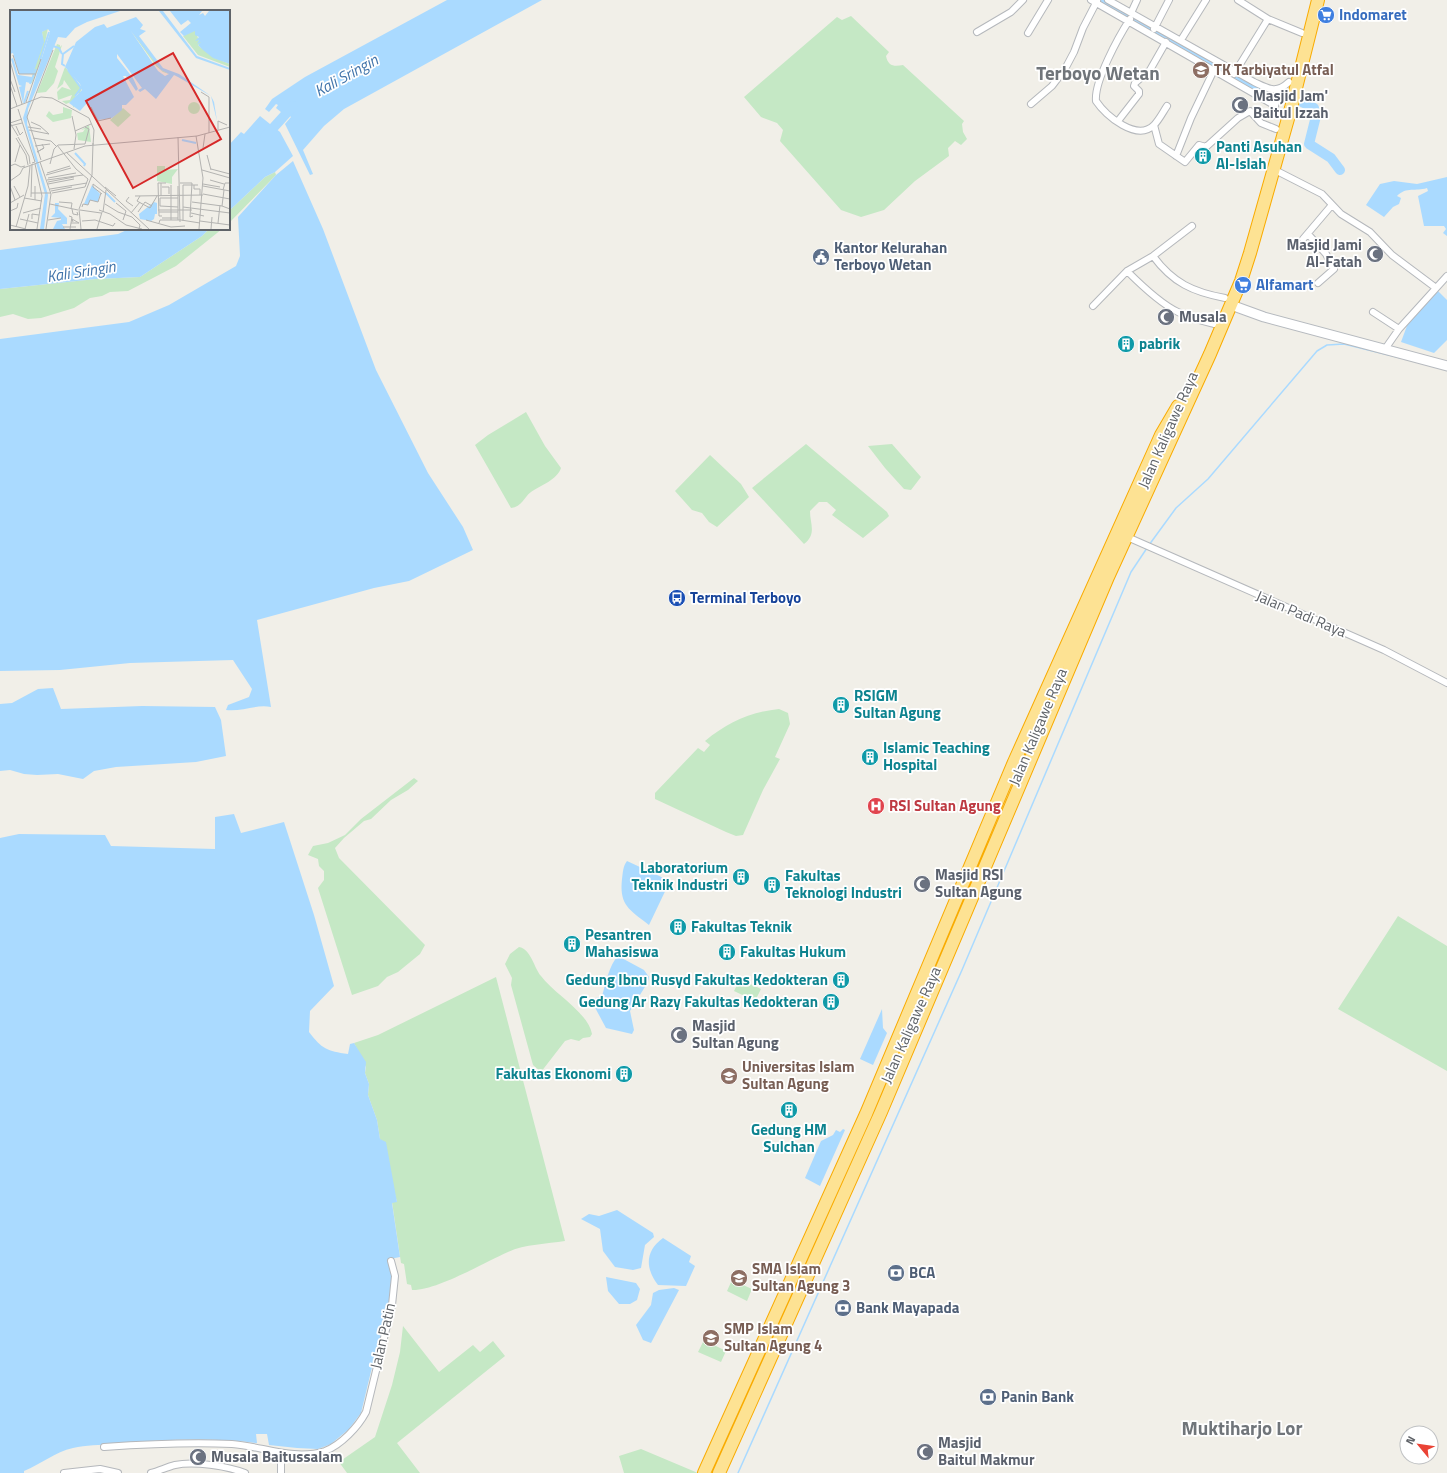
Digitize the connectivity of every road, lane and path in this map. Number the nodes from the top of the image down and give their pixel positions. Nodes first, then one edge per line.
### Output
1 (1023, 0) edge
2 (1048, 0) edge
3 (1108, 0) edge
4 (1137, 0) edge
5 (1169, 0) edge
6 (1206, 0) edge
7 (1238, 0) edge
8 (1310, 0) edge
9 (1318, 0) edge
10 (1095, 1) edge
11 (1131, 17) junction
12 (1268, 19) junction
13 (1154, 30) junction
14 (977, 32) dead end
15 (1028, 33) dead end
16 (1302, 33) junction
17 (1181, 40) junction
18 (1166, 42) junction
19 (1214, 72) junction
20 (1233, 76) junction
21 (1284, 98) junction
22 (1031, 104) dead end
23 (1166, 106) dead end
24 (1118, 121) junction
25 (1154, 125) junction
26 (1276, 129) junction
27 (1176, 156) junction
28 (1273, 169) junction
29 (1331, 206) junction
30 (1192, 226) dead end
31 (1308, 234) junction
32 (1303, 239) dead end
33 (1153, 256) junction
34 (1128, 271) junction
35 (1447, 276) edge
36 (1318, 283) dead end
37 (1436, 288) junction
38 (1228, 301) junction
39 (1093, 306) dead end
40 (1373, 312) dead end
41 (1214, 324) junction
42 (1399, 329) junction
43 (1385, 349) junction
44 (1447, 366) edge
45 (1178, 406) junction
46 (1124, 536) junction
47 (1108, 577) junction
48 (1447, 683) edge
49 (942, 952) junction
50 (873, 1113) junction
51 (391, 1261) dead end
52 (104, 1447) dead end
53 (281, 1453) junction
54 (64, 1473) edge
55 (118, 1473) edge
56 (151, 1473) edge
57 (245, 1473) edge
58 (281, 1473) edge
59 (704, 1473) edge
60 (714, 1473) edge
61 (719, 1473) edge
62 (724, 1473) edge

1 - 14 street
2 - 15 street
3 - 11 street
4 - 11 street
5 - 13 street
6 - 17 street
7 - 12 street
8 - 16 highway
9 - 21 highway
10 - 11 street
10 - 22 street
11 - 13 street
11 - 13 street
11 - 24 street
12 - 16 street
12 - 20 street
13 - 17 street
13 - 18 street
16 - 21 highway
17 - 20 street
18 - 19 street
18 - 24 street
19 - 20 street
19 - 27 street
20 - 21 street
20 - 21 street
21 - 26 highway, Jalan Kaligawe Raya
21 - 28 highway
23 - 25 street
24 - 25 street
25 - 27 street
26 - 27 street
26 - 38 highway, Jalan Kaligawe Raya
28 - 29 street
28 - 38 highway
29 - 31 street
29 - 37 street
30 - 33 street
31 - 32 street
31 - 36 street
33 - 34 street
33 - 38 street
34 - 39 street
34 - 41 street
35 - 37 street
37 - 42 street
38 - 41 highway, Jalan Kaligawe Raya
38 - 43 street
38 - 46 highway
40 - 42 street
41 - 45 highway, Jalan Kaligawe Raya
42 - 43 street
43 - 44 street
45 - 46 highway, Jalan Kaligawe Raya
45 - 49 highway
46 - 47 highway, Jalan Kaligawe Raya
46 - 48 street, Jalan Padi Raya
46 - 49 highway, Jalan Kaligawe Raya
47 - 49 highway, Jalan Kaligawe Raya
47 - 62 highway
49 - 50 highway, Jalan Kaligawe Raya
50 - 59 highway
50 - 60 highway, Jalan Kaligawe Raya
50 - 61 highway, Jalan Kaligawe Raya
51 - 53 street, Jalan Patin
52 - 53 street
53 - 58 street
54 - 55 street
56 - 57 street

